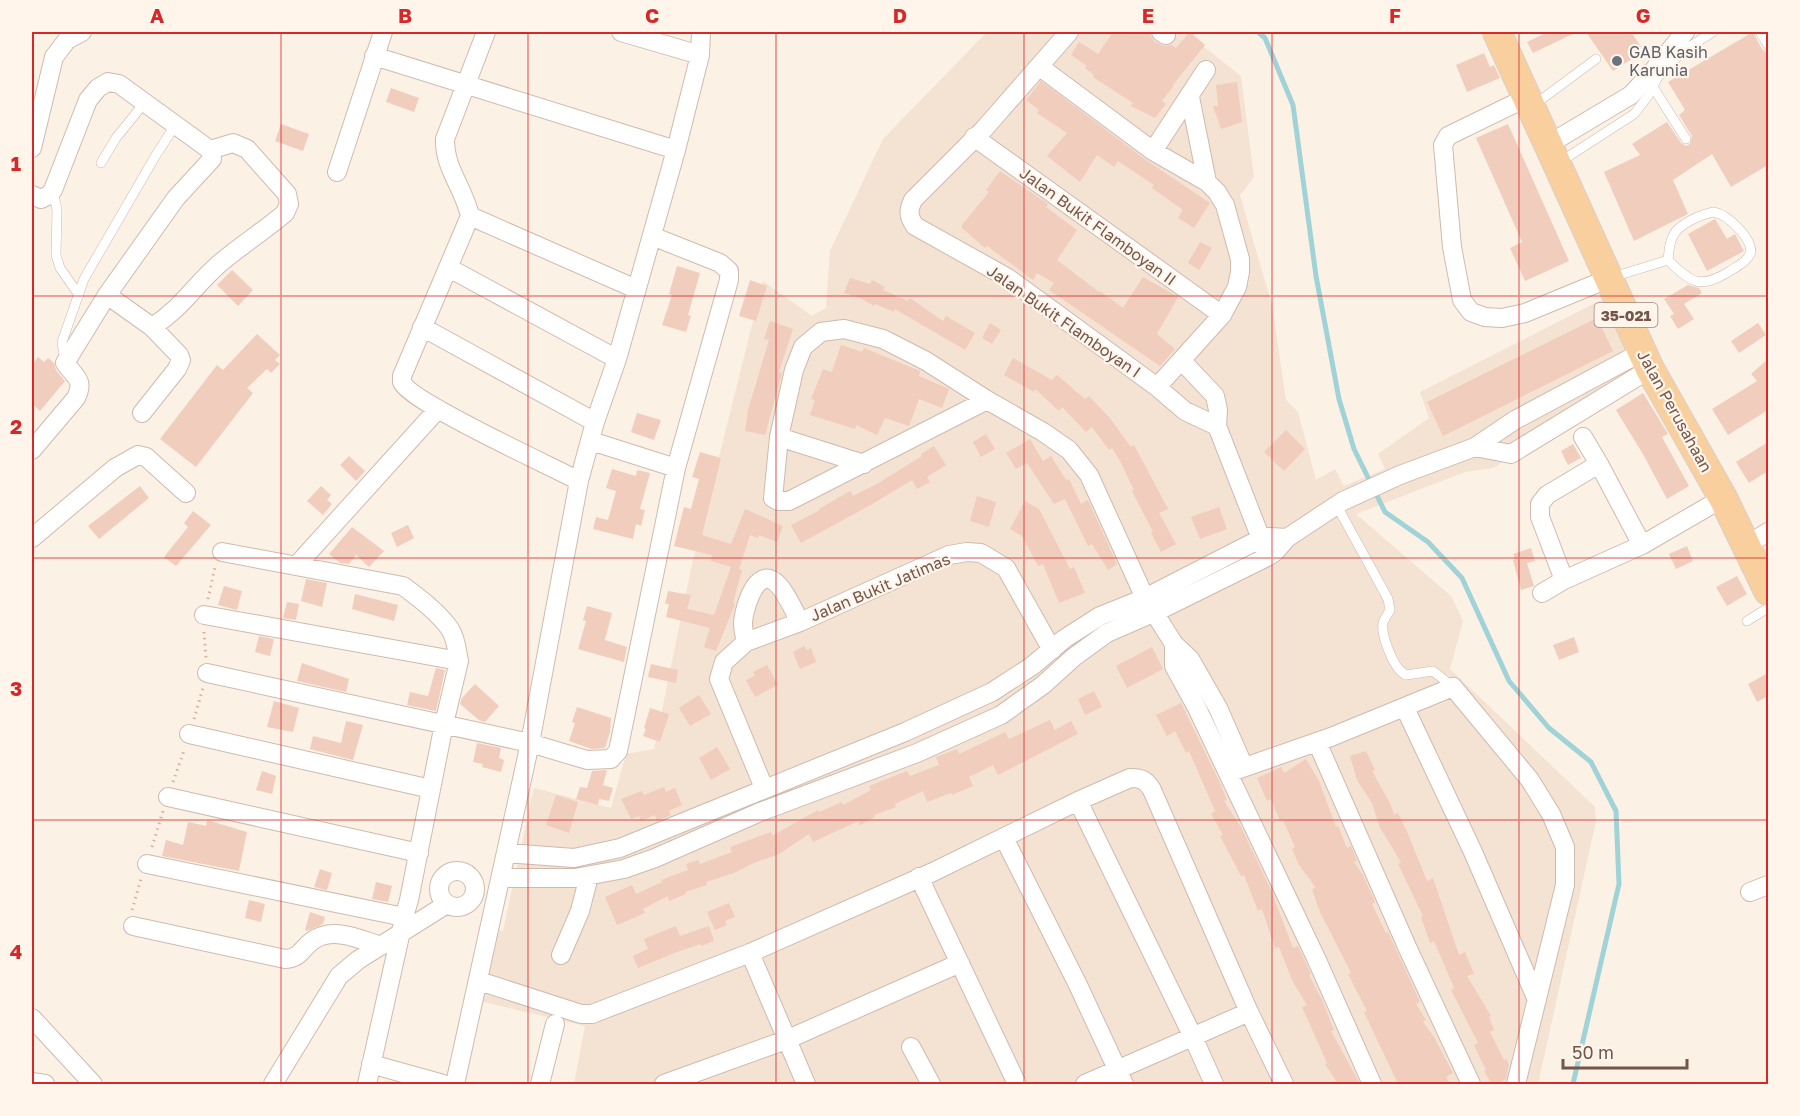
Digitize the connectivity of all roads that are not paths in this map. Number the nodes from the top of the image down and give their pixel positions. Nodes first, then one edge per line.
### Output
1 (383, 32) edge
2 (486, 32) edge
3 (621, 32) edge
4 (701, 32) edge
5 (1069, 32) edge
6 (1497, 32) edge
7 (1685, 32) edge
8 (1713, 32) edge
9 (1760, 32) edge
10 (71, 34) edge
11 (1768, 45) edge
12 (700, 55) junction
13 (374, 56) junction
14 (1596, 59) dead end
15 (1040, 67) junction
16 (1206, 70) dead end
17 (466, 84) junction
18 (1653, 87) junction
19 (1190, 96) junction
20 (145, 102) junction
21 (1528, 103) junction
22 (176, 124) junction
23 (974, 137) junction
24 (1686, 139) dead end
25 (32, 148) edge
26 (210, 150) junction
27 (676, 150) junction
28 (1152, 151) junction
29 (1553, 154) junction
30 (101, 163) dead end
31 (337, 172) dead end
32 (1207, 182) junction
33 (53, 190) junction
34 (32, 195) edge
35 (470, 216) junction
36 (652, 236) junction
37 (1668, 260) junction
38 (449, 268) junction
39 (1610, 278) junction
40 (636, 289) junction
41 (79, 295) junction
42 (107, 295) junction
43 (1221, 315) junction
44 (152, 327) junction
45 (422, 327) junction
46 (617, 359) junction
47 (1182, 361) junction
48 (1646, 361) junction
49 (65, 363) junction
50 (1157, 387) junction
51 (1575, 389) junction
52 (987, 400) junction
53 (1586, 409) junction
54 (438, 410) junction
55 (142, 413) dead end
56 (595, 422) junction
57 (1216, 426) junction
58 (778, 437) junction
59 (1583, 438) dead end
60 (591, 441) junction
61 (1475, 447) junction
62 (32, 450) edge
63 (864, 464) junction
64 (1599, 464) junction
65 (676, 468) junction
66 (579, 480) junction
67 (186, 493) dead end
68 (1723, 498) junction
69 (1340, 504) junction
70 (32, 535) edge
71 (1287, 538) junction
72 (1758, 538) edge
73 (1260, 539) junction
74 (1642, 545) junction
75 (222, 552) road end
76 (1269, 556) junction
77 (297, 565) junction
78 (1564, 580) junction
79 (1768, 591) edge
80 (1542, 593) dead end
81 (1146, 597) junction
82 (1768, 608) edge
83 (204, 615) road end
84 (1746, 621) dead end
85 (800, 622) junction
86 (746, 642) junction
87 (1174, 644) junction
88 (1052, 650) junction
89 (459, 662) junction
90 (207, 673) road end
91 (1453, 687) junction
92 (1210, 694) junction
93 (1192, 700) junction
94 (1405, 708) junction
95 (444, 724) junction
96 (905, 732) junction
97 (189, 734) road end
98 (1317, 742) junction
99 (530, 743) junction
100 (917, 753) junction
101 (1236, 770) junction
102 (764, 788) junction
103 (431, 789) junction
104 (168, 797) road end
105 (1078, 801) junction
106 (647, 837) junction
107 (1004, 838) junction
108 (419, 853) junction
109 (655, 858) junction
110 (147, 864) road end
111 (504, 866) junction
112 (589, 876) junction
113 (919, 877) junction
114 (474, 883) junction
115 (1768, 885) edge
116 (1750, 892) dead end
117 (447, 904) junction
118 (402, 925) junction
119 (133, 926) road end
120 (381, 946) junction
121 (750, 953) junction
122 (561, 955) dead end
123 (960, 963) junction
124 (479, 981) junction
125 (1537, 1000) junction
126 (1249, 1012) junction
127 (32, 1018) edge
128 (555, 1024) dead end
129 (1193, 1037) junction
130 (786, 1040) junction
131 (911, 1047) dead end
132 (371, 1064) junction
133 (1122, 1078) edge
134 (692, 1080) edge
135 (32, 1082) edge
136 (45, 1084) edge
137 (93, 1084) edge
138 (273, 1084) edge
139 (368, 1084) edge
140 (443, 1084) edge
141 (455, 1084) edge
142 (540, 1084) edge
143 (664, 1084) edge
144 (806, 1084) edge
145 (931, 1084) edge
146 (1017, 1084) edge
147 (1085, 1084) edge
148 (1214, 1084) edge
149 (1284, 1084) edge
150 (1372, 1084) edge
151 (1470, 1084) edge
152 (1516, 1084) edge

1 - 13 street
2 - 17 street
3 - 12 street
4 - 12 street
5 - 15 street
6 - 21 main road, Jalan Perusahaan / 35-021
7 - 29 street
8 - 18 lane
9 - 11 lane
10 - 25 street
12 - 27 street
13 - 17 street
13 - 31 street
14 - 21 lane
15 - 23 street
15 - 28 street
16 - 19 street
17 - 27 street
17 - 35 street
18 - 24 lane
18 - 29 lane
19 - 28 street
19 - 32 street
20 - 22 street
20 - 30 lane
20 - 33 street
21 - 29 main road, Jalan Perusahaan / 35-021
21 - 39 street
22 - 26 street
22 - 41 lane
23 - 43 street, Jalan Bukit Flamboyan II
23 - 50 street, Jalan Bukit Flamboyan I
26 - 42 street
26 - 44 street
27 - 36 street
28 - 32 street
29 - 39 main road, Jalan Perusahaan / 35-021
32 - 43 street
33 - 34 street
33 - 41 lane
35 - 38 street
35 - 40 street
36 - 40 street
36 - 65 street
37 - 37 lane
37 - 39 lane
38 - 45 street
38 - 46 street
39 - 48 main road, Jalan Perusahaan / 35-021
40 - 46 street
41 - 49 lane
42 - 44 street
42 - 49 street
43 - 47 street
44 - 55 street
45 - 54 street
45 - 56 street
46 - 56 street
47 - 50 street
47 - 57 street
48 - 51 street
48 - 53 street
48 - 68 main road, Jalan Perusahaan / 35-021
49 - 62 street
50 - 57 street, Jalan Bukit Flamboyan I
51 - 53 street
51 - 61 street
52 - 58 street
52 - 63 street
52 - 81 street
53 - 61 street
54 - 66 street
54 - 77 street
56 - 60 street
57 - 73 street
58 - 63 street
58 - 63 street
59 - 64 street
60 - 65 street
60 - 66 street
61 - 69 street
64 - 74 street
64 - 78 street
65 - 99 street
66 - 99 street
67 - 70 street
68 - 72 main road, Jalan Perusahaan / 35-021
68 - 74 street
69 - 71 street
69 - 91 lane
71 - 73 street
71 - 76 street
72 - 79 main road, Jalan Perusahaan / 35-021
73 - 76 street
73 - 81 street
74 - 78 street
75 - 77 street
76 - 81 street
77 - 89 street
78 - 80 street
81 - 87 street
81 - 88 street
81 - 100 street
82 - 84 lane
83 - 89 street
85 - 86 street, Jalan Bukit Jatimas
85 - 86 street, Jalan Bukit Jatimas
85 - 88 street, Jalan Bukit Jatimas
86 - 102 street, Jalan Bukit Jatimas
87 - 92 street
87 - 93 street
88 - 96 street
89 - 95 street
90 - 95 street
91 - 94 street
91 - 125 street
92 - 93 street
92 - 101 street
93 - 101 street
94 - 98 street
94 - 125 street
95 - 99 street
95 - 103 street
96 - 100 street
96 - 102 street
97 - 103 street
98 - 101 street
98 - 151 street
99 - 111 street
100 - 109 street
101 - 150 street
102 - 106 street
103 - 108 street
104 - 108 street
105 - 107 street
105 - 126 street
105 - 129 street
106 - 109 street
106 - 111 street
107 - 113 street
107 - 133 street
108 - 118 street
109 - 112 street
110 - 118 street
111 - 112 street
111 - 114 street
111 - 124 street
112 - 122 street
113 - 121 street
113 - 123 street
114 - 117 street
114 - 117 street
115 - 116 street
117 - 118 street
118 - 120 street
118 - 132 street
119 - 120 street
120 - 138 street
121 - 124 street
121 - 130 street
123 - 130 street
123 - 146 street
124 - 141 street
125 - 152 street
126 - 129 street
126 - 149 street
127 - 137 street
128 - 142 street
129 - 133 street
129 - 148 street
130 - 134 street
130 - 144 street
131 - 145 street
132 - 139 street
132 - 140 street
133 - 147 street
134 - 143 street
135 - 136 street

